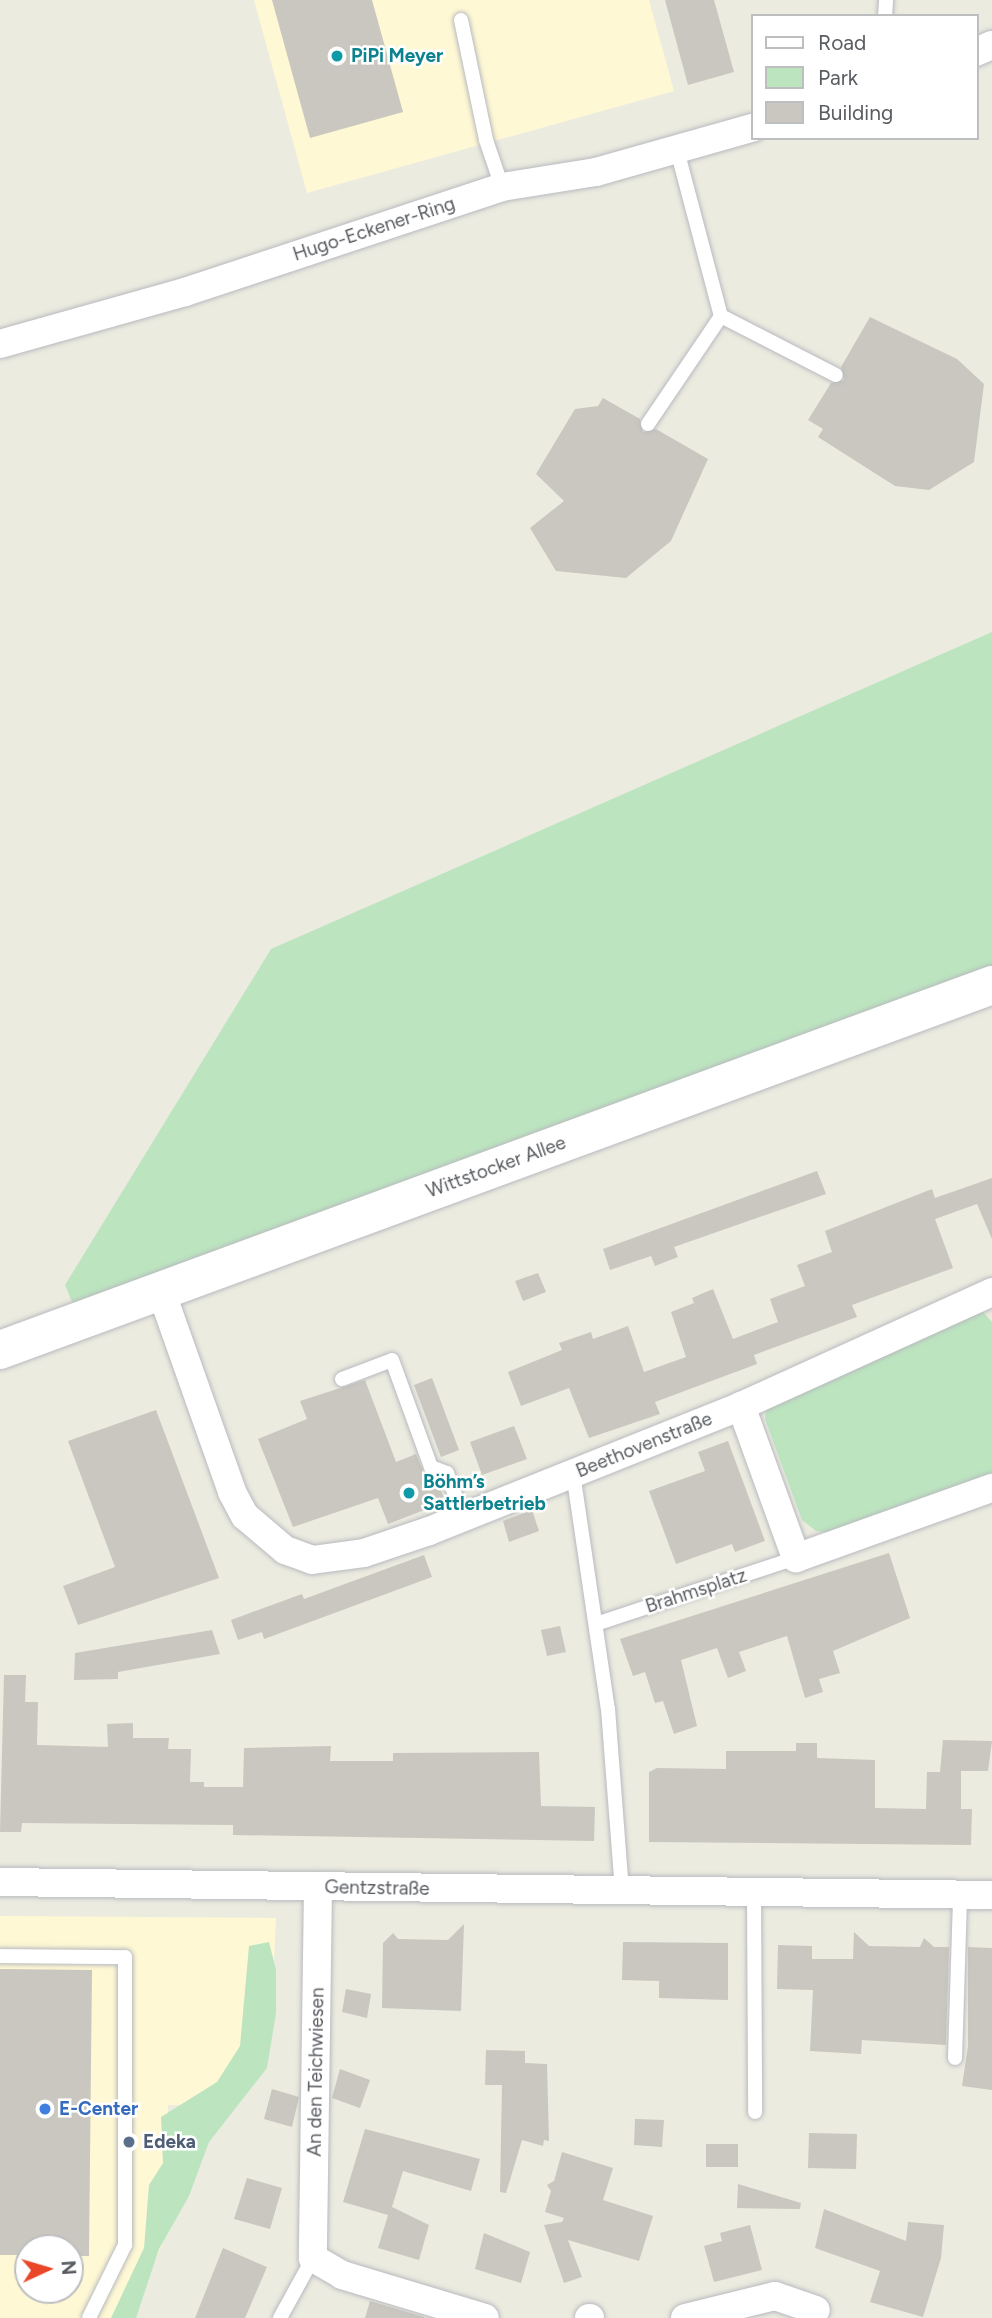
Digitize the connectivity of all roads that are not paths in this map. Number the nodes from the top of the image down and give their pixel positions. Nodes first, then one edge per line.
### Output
1 (461, 20) dead end
2 (750, 129) edge
3 (677, 150) junction
4 (502, 187) junction
5 (721, 316) junction
6 (0, 344) edge
7 (836, 376) dead end
8 (648, 424) dead end
9 (992, 985) edge
10 (161, 1291) junction
11 (991, 1295) edge
12 (0, 1350) edge
13 (342, 1379) dead end
14 (741, 1406) junction
15 (573, 1473) junction
16 (992, 1488) edge
17 (463, 1517) junction
18 (796, 1558) junction
19 (596, 1624) junction
20 (0, 1882) edge
21 (318, 1886) junction
22 (754, 1891) junction
23 (622, 1893) junction
24 (960, 1895) junction
25 (992, 1895) edge
26 (0, 1956) edge
27 (954, 2059) dead end
28 (755, 2112) dead end
29 (313, 2258) junction
30 (816, 2310) dead end
31 (89, 2318) edge
32 (280, 2318) edge
33 (485, 2318) edge
34 (685, 2318) edge

1 - 4 lane
2 - 3 street, Hugo-Eckener-Ring
3 - 4 street, Hugo-Eckener-Ring
3 - 5 lane
4 - 6 street, Hugo-Eckener-Ring
5 - 7 lane
5 - 8 lane
9 - 10 main road, Wittstocker Allee
10 - 12 main road, Wittstocker Allee
10 - 17 street, Beethovenstraße
11 - 14 street, Beethovenstraße
13 - 17 lane
14 - 15 street, Beethovenstraße
14 - 18 street
15 - 17 street, Beethovenstraße
15 - 19 lane
16 - 18 street, Brahmsplatz
18 - 19 lane, Brahmsplatz
19 - 23 lane
20 - 21 street, Gentzstraße
21 - 23 street, Gentzstraße
21 - 29 street, An den Teichwiesen
22 - 23 street, Gentzstraße
22 - 24 street, Gentzstraße
22 - 28 lane
24 - 25 street, Gentzstraße
24 - 27 lane
26 - 31 lane
29 - 32 lane, An den Teichwiesen
29 - 33 street
30 - 34 street

